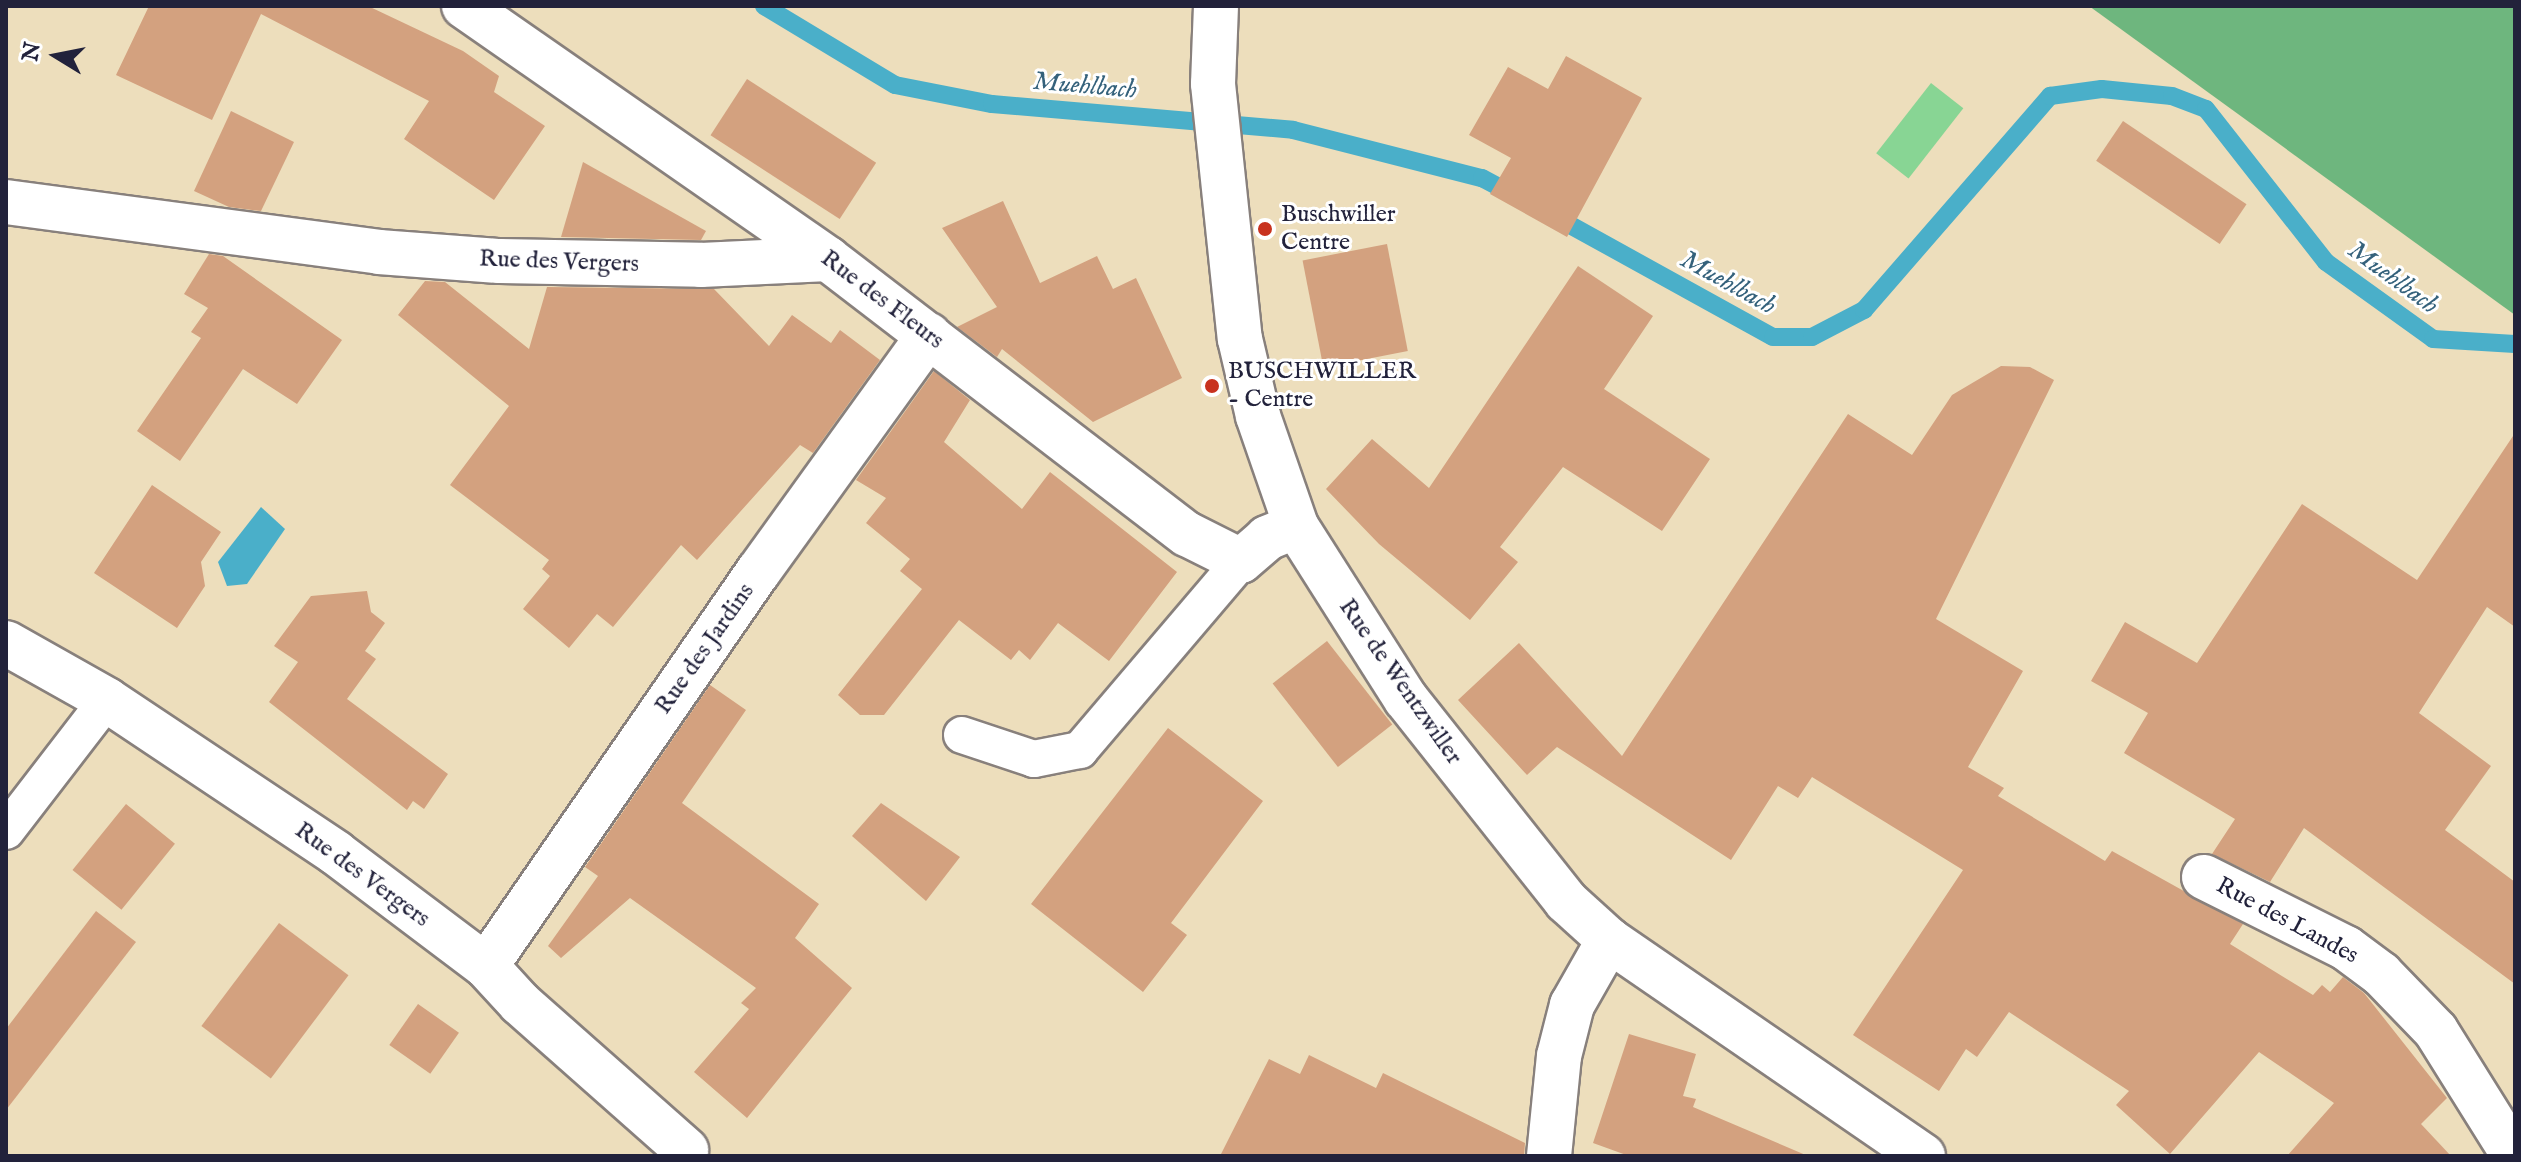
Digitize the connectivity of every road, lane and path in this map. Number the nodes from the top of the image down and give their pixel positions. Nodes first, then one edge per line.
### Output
1 (464, 6) edge
2 (1215, 7) edge
3 (6, 202) edge
4 (828, 259) junction
5 (929, 335) junction
6 (1296, 526) junction
7 (1241, 561) junction
8 (6, 643) edge
9 (107, 700) junction
10 (962, 735) dead end
11 (6, 831) edge
12 (2204, 877) dead end
13 (1609, 940) junction
14 (486, 966) junction
15 (686, 1150) dead end
16 (1549, 1156) edge
17 (1923, 1156) edge
18 (2514, 1156) edge

1 - 4 street, Rue des Fleurs
2 - 6 street, Rue de Wentzwiller
3 - 4 street, Rue des Vergers
4 - 5 street, Rue des Fleurs
5 - 7 street, Rue des Fleurs
5 - 14 street, Rue des Jardins
6 - 7 street
6 - 13 street, Rue de Wentzwiller
7 - 10 lane
8 - 9 street, Rue des Vergers
9 - 11 lane
9 - 14 street, Rue des Vergers
12 - 18 street, Rue des Landes
13 - 16 street
13 - 17 street, Rue de Wentzwiller
14 - 15 street, Rue des Vergers

